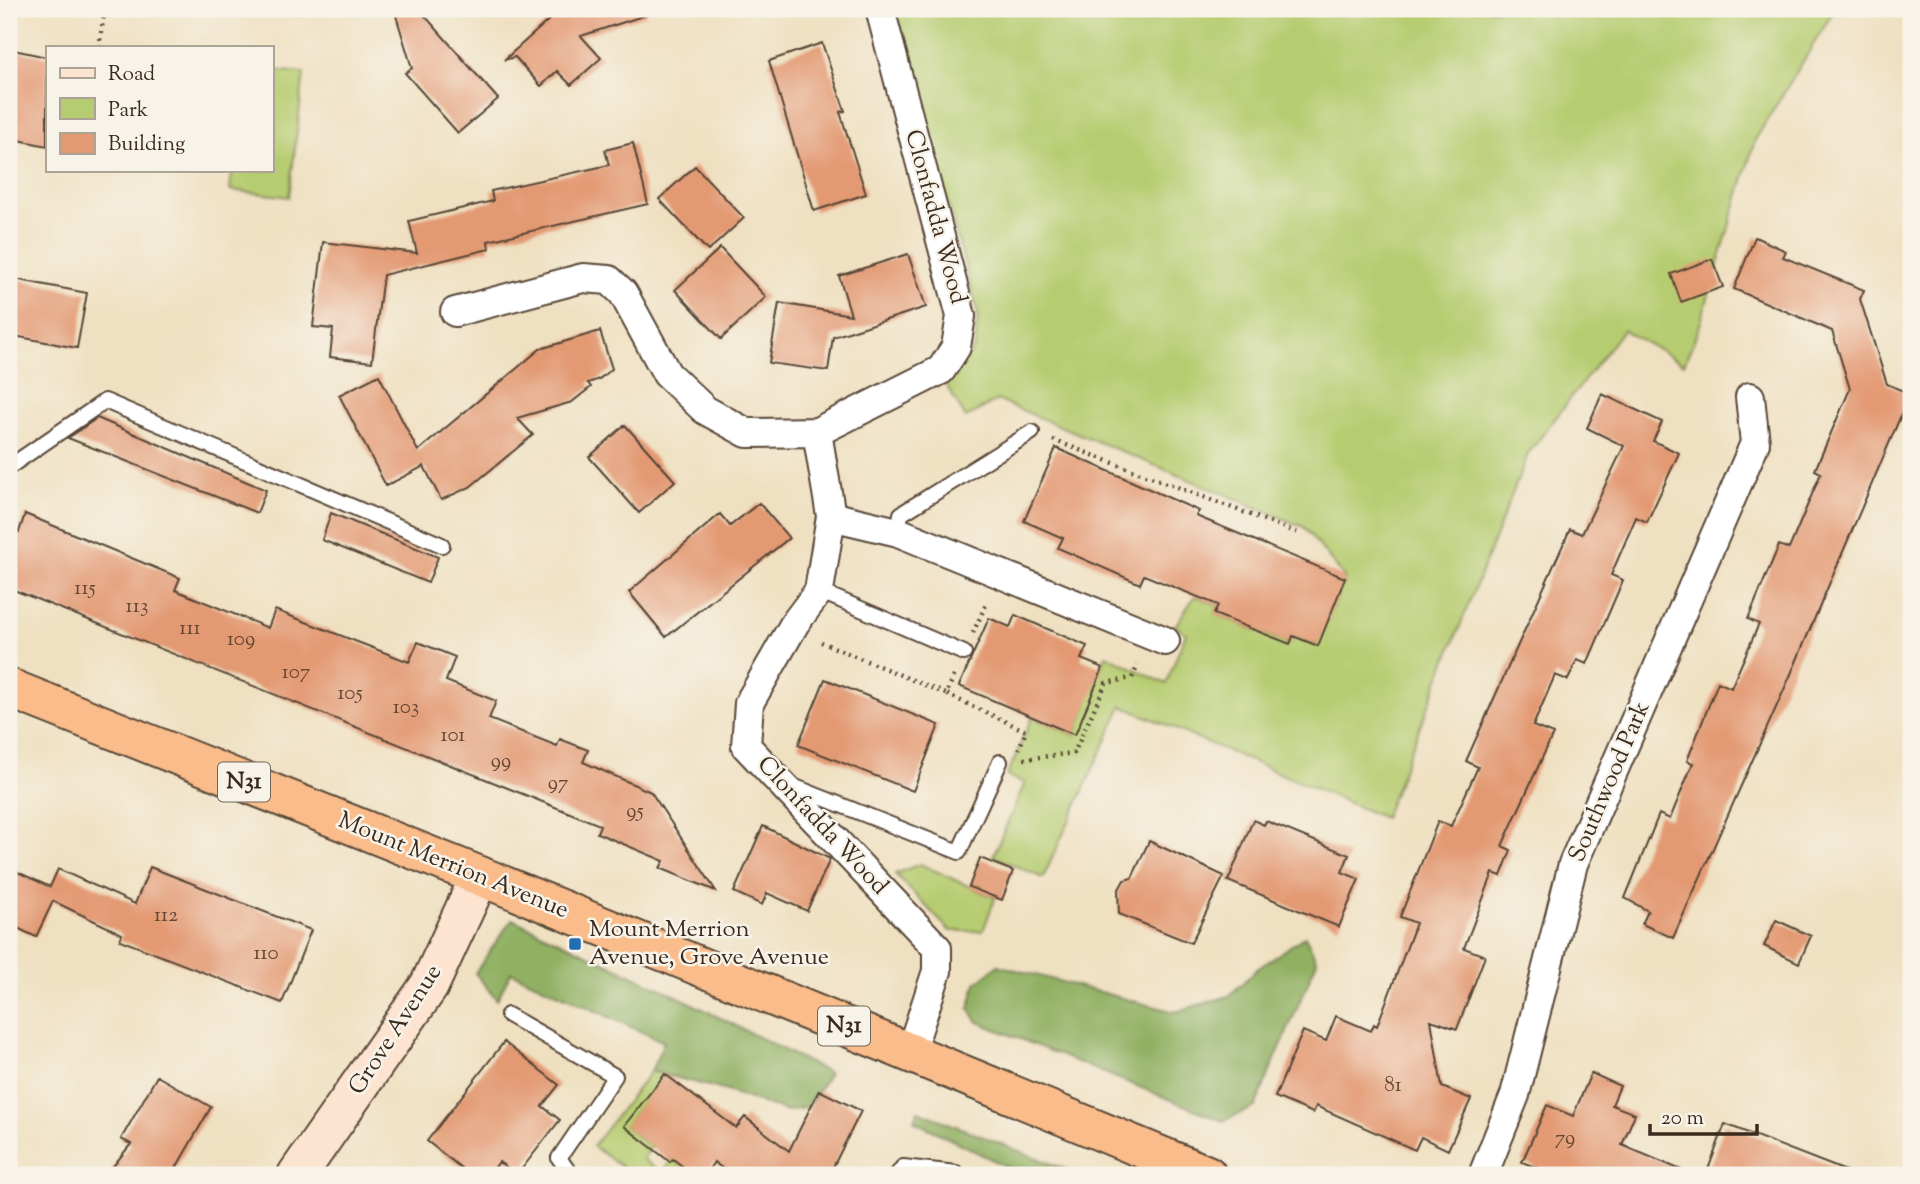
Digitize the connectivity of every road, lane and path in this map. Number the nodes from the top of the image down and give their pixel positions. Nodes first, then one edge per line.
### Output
1 (127, 9) edge
2 (880, 9) edge
3 (99, 46) edge
4 (455, 312) dead end
5 (1750, 397) dead end
6 (817, 432) junction
7 (1032, 432) joint
8 (9, 467) edge
9 (831, 516) junction
10 (898, 532) junction
11 (1301, 534) dead end
12 (442, 545) dead end
13 (1000, 573) junction
14 (828, 595) junction
15 (1157, 638) joint
16 (964, 653) junction
17 (9, 688) edge
18 (946, 694) junction
19 (1007, 761) junction
20 (781, 780) junction
21 (480, 876) junction
22 (508, 1015) dead end
23 (910, 1053) junction
24 (956, 1173) dead end
25 (298, 1175) edge
26 (571, 1175) edge
27 (897, 1175) edge
28 (1207, 1175) edge
29 (1483, 1175) edge

1 - 3 path
2 - 6 street, Clonfadda Wood
4 - 6 street, Clonfadda Wood
5 - 29 street, Southwood Park
6 - 9 street, Clonfadda Wood
7 - 10 lane
7 - 11 path
8 - 12 lane
9 - 10 street
9 - 14 street, Clonfadda Wood
10 - 13 street
13 - 15 street
13 - 16 path
14 - 16 lane
14 - 18 path
14 - 20 street, Clonfadda Wood
15 - 19 path
16 - 18 path
17 - 21 highway, Mount Merrion Avenue / N31
18 - 19 path
19 - 20 lane
20 - 23 street, Clonfadda Wood
21 - 23 highway, Mount Merrion Avenue / N31
21 - 25 street, Grove Avenue
22 - 26 lane
23 - 28 highway, Mount Merrion Avenue / N31
24 - 27 lane

